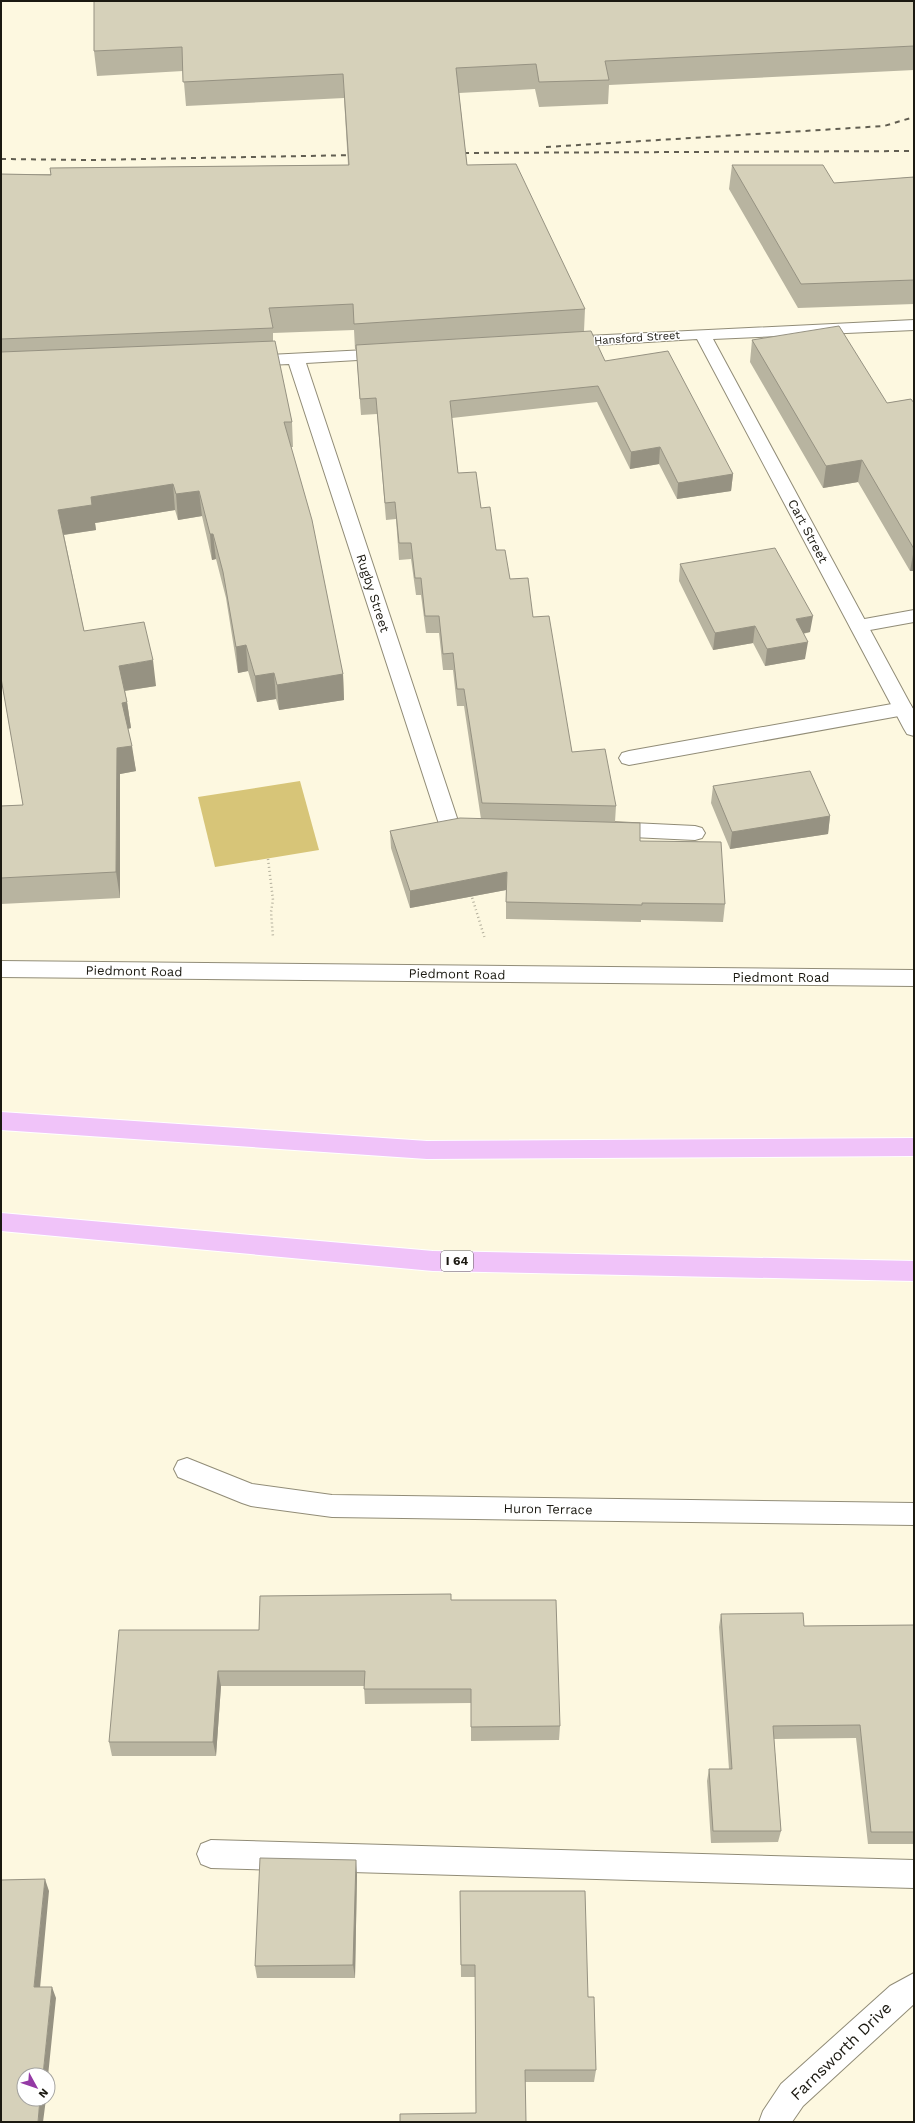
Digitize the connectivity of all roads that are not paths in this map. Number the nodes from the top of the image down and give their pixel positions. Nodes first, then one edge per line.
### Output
1 (914, 325) edge
2 (702, 334) junction
3 (550, 343) edge
4 (399, 353) edge
5 (296, 359) junction
6 (232, 362) edge
7 (914, 616) edge
8 (859, 626) junction
9 (903, 709) junction
10 (914, 729) edge
11 (629, 758) dead end
12 (458, 827) edge
13 (595, 830) edge
14 (695, 833) dead end
15 (1, 969) edge
16 (914, 978) edge
17 (1, 1121) edge
18 (914, 1147) edge
19 (1, 1222) edge
20 (914, 1271) edge
21 (187, 1468) dead end
22 (914, 1514) edge
23 (211, 1854) dead end
24 (914, 1874) edge
25 (914, 1987) edge
26 (774, 2122) edge

1 - 2 street, Hansford Street
2 - 3 street, Hansford Street
2 - 8 street, Cart Street
4 - 5 street
5 - 6 street
5 - 12 street, Rugby Street
7 - 8 street
8 - 9 street, Cart Street
9 - 10 street, Cart Street
9 - 11 street
13 - 14 street
15 - 16 street, Piedmont Road
17 - 18 highway
19 - 20 highway, I 64
21 - 22 street, Huron Terrace
23 - 24 street
25 - 26 street, Farnsworth Drive

